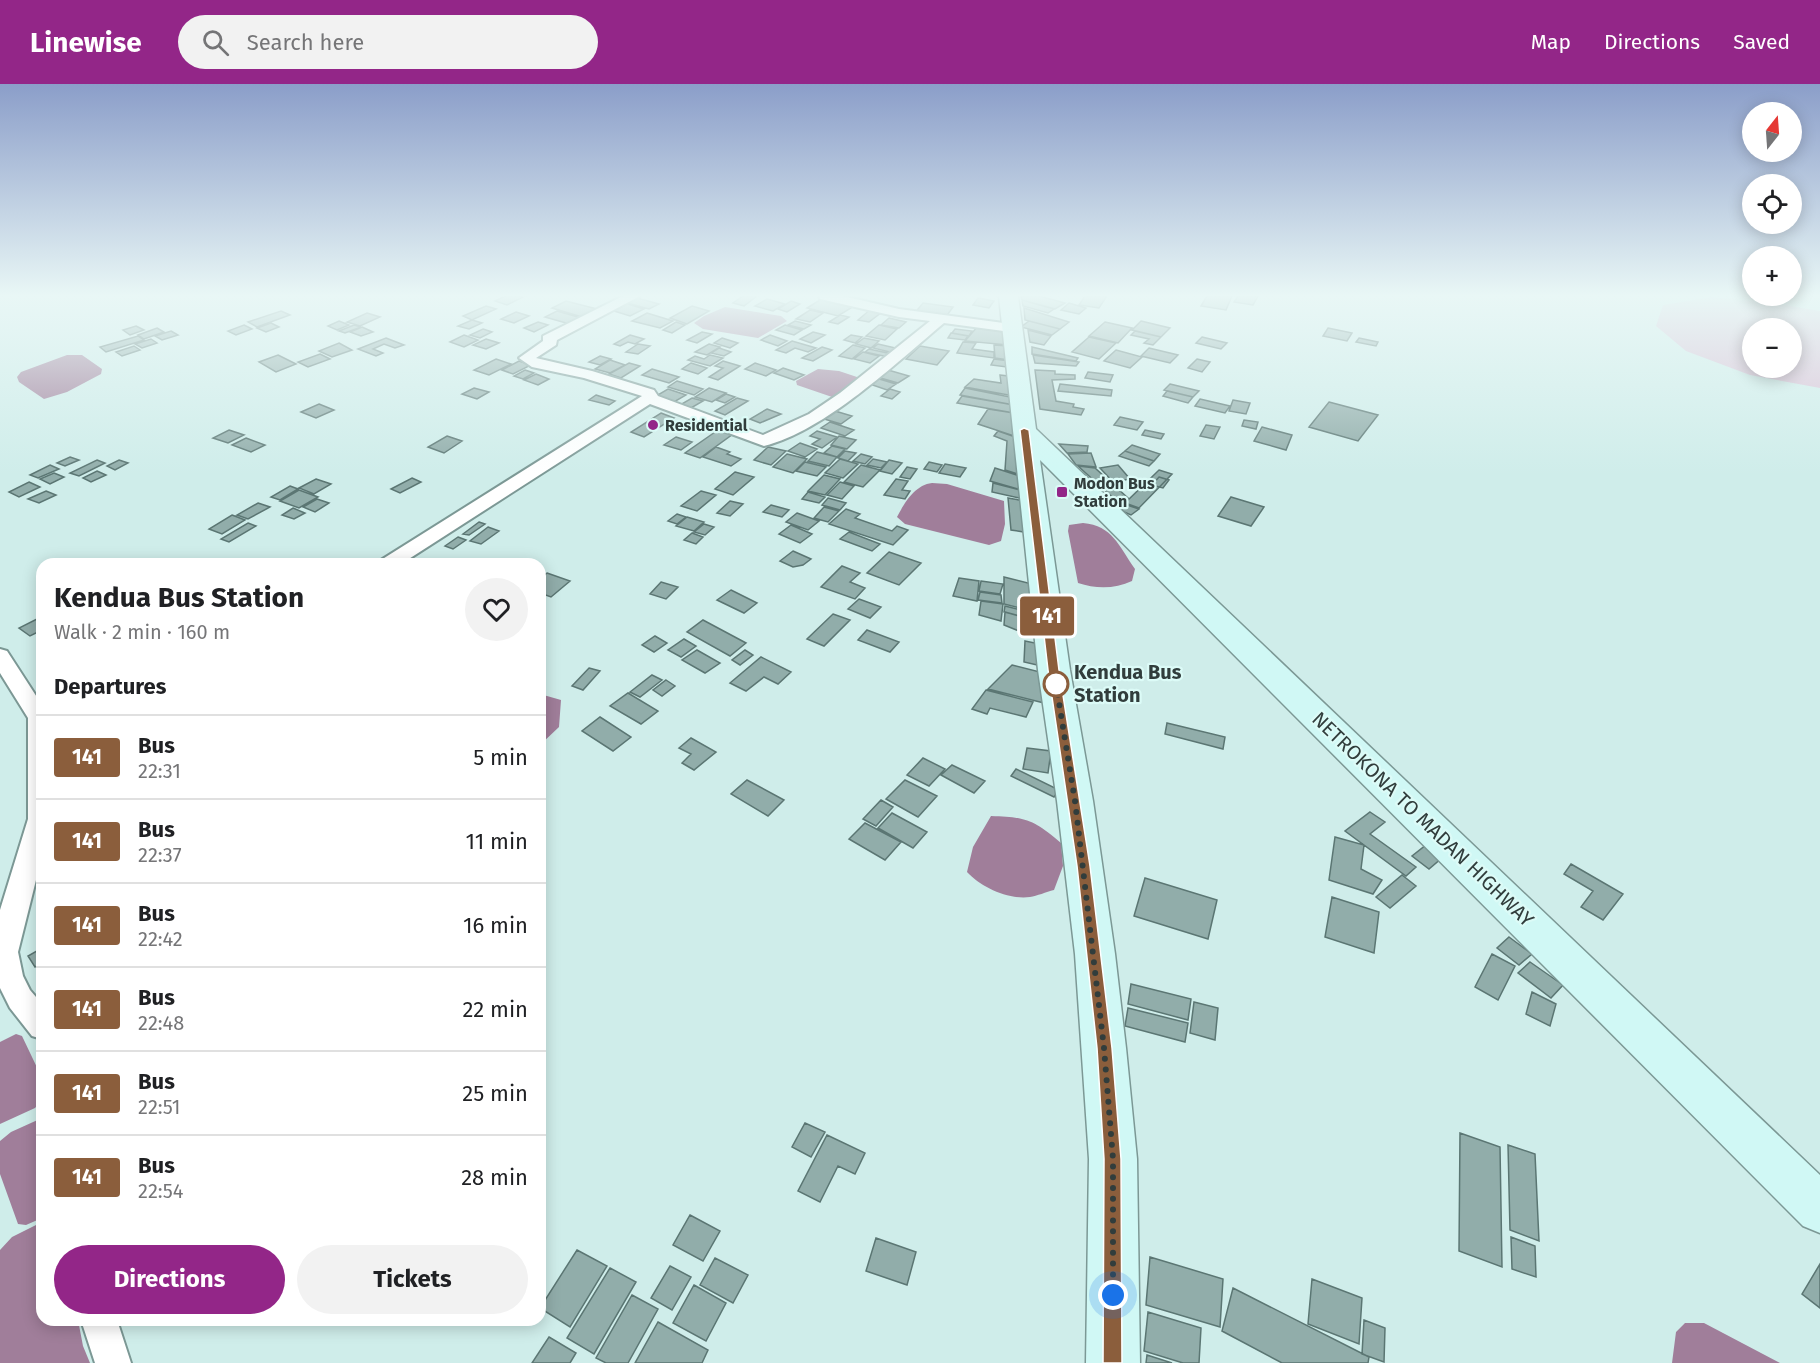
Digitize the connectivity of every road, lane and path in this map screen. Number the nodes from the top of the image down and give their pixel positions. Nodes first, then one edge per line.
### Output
1 (530, 356) edge
2 (895, 356) edge
3 (1015, 356) edge
4 (650, 398) junction
5 (1024, 430) junction
6 (397, 558) edge
7 (0, 656) edge
8 (36, 711) edge
9 (36, 833) edge
10 (36, 1019) edge
11 (1820, 1209) edge
12 (101, 1326) edge
13 (112, 1363) edge
14 (1113, 1363) edge

1 - 4 street
2 - 4 street
3 - 5 main road
4 - 6 street
5 - 11 main road, NETROKONA TO MADAN HIGHWAY
5 - 14 main road
7 - 8 street
9 - 10 street
12 - 13 street

